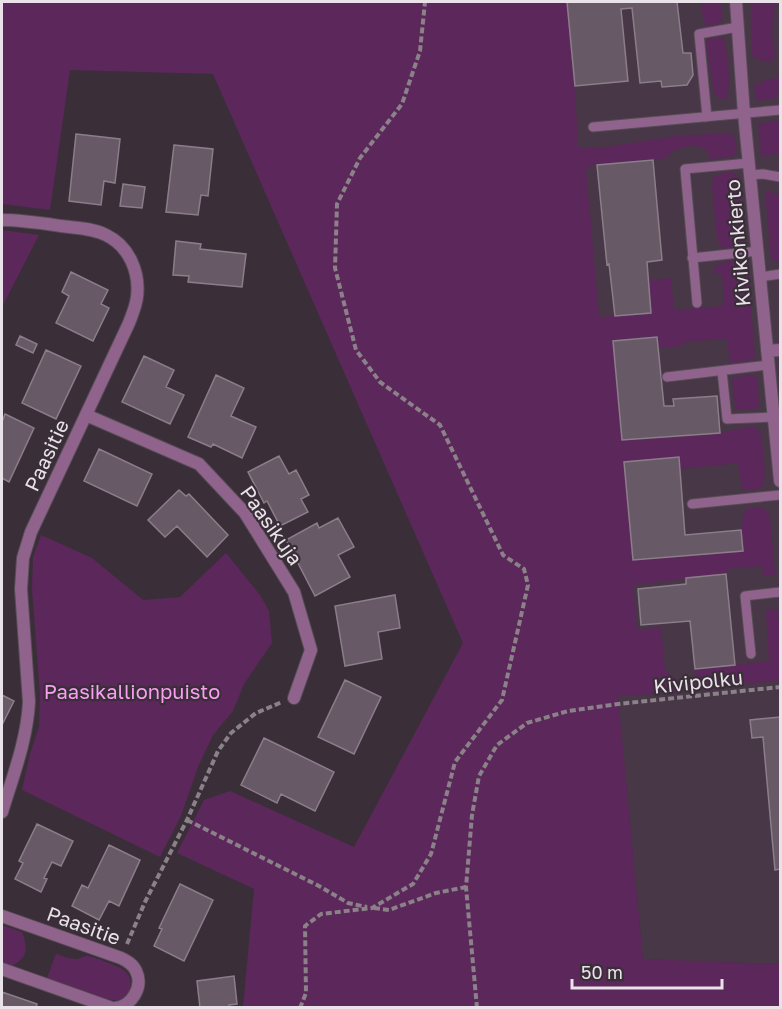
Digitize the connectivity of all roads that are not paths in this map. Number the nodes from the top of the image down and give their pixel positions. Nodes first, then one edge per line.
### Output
1 (736, 2) edge
2 (738, 27) junction
3 (780, 110) edge
4 (744, 114) junction
5 (707, 117) junction
6 (592, 127) dead end
7 (750, 169) junction
8 (780, 177) edge
9 (2, 220) edge
10 (758, 251) junction
11 (692, 258) junction
12 (780, 274) edge
13 (760, 277) junction
14 (697, 303) dead end
15 (780, 350) edge
16 (767, 351) junction
17 (768, 365) junction
18 (722, 371) junction
19 (667, 377) dead end
20 (86, 415) junction
21 (774, 417) junction
22 (779, 444) edge
23 (780, 481) edge
24 (780, 495) edge
25 (692, 504) dead end
26 (780, 592) edge
27 (751, 654) dead end
28 (294, 698) road end
29 (2, 812) edge
30 (2, 916) edge
31 (2, 969) edge
32 (113, 1008) edge

1 - 2 street, Kivikonkierto
2 - 4 street, Kivikonkierto
2 - 5 lane
3 - 4 lane
4 - 5 lane
4 - 7 street, Kivikonkierto
5 - 6 lane
7 - 8 lane
7 - 10 street, Kivikonkierto
7 - 11 lane
9 - 20 street, Paasitie
10 - 11 lane
10 - 13 street, Kivikonkierto
11 - 14 lane
12 - 13 lane
13 - 16 street, Kivikonkierto
15 - 16 street
16 - 17 street, Kivikonkierto
17 - 18 lane
17 - 21 street, Kivikonkierto
18 - 19 lane
18 - 21 lane
20 - 28 street, Paasikuja
20 - 29 street, Paasitie
21 - 22 street, Kivikonkierto
22 - 23 street, Kivikonkierto
24 - 25 lane
26 - 27 lane
30 - 32 street, Paasitie
31 - 32 street, Paasitie

